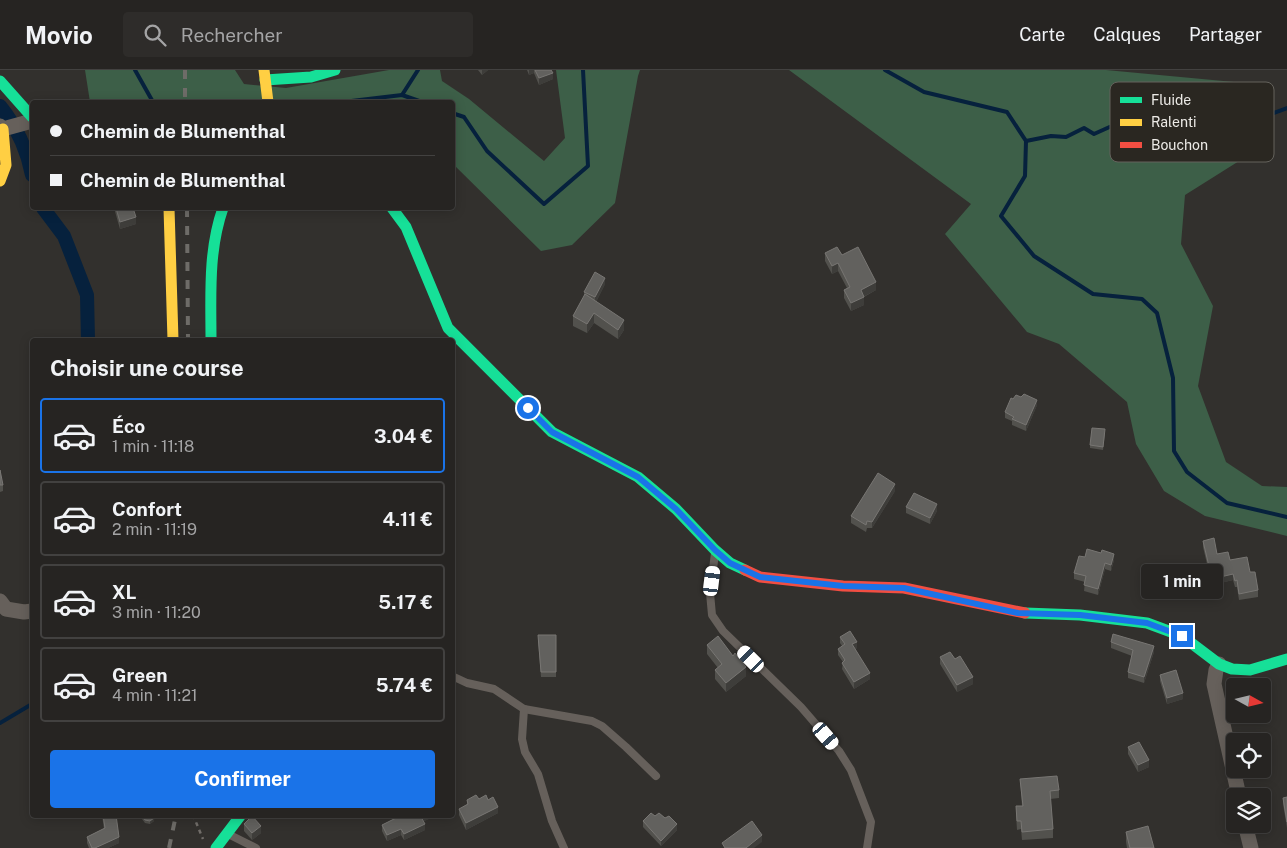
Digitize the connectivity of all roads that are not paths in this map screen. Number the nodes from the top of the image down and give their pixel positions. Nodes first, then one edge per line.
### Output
1 (326, 71) edge
2 (265, 75) edge
3 (0, 81) edge
4 (268, 99) edge
5 (16, 124) edge
6 (0, 181) edge
7 (168, 210) edge
8 (222, 210) edge
9 (393, 210) edge
10 (173, 338) edge
11 (211, 338) edge
12 (715, 550) junction
13 (0, 601) edge
14 (30, 611) edge
15 (1287, 659) edge
16 (1219, 664) junction
17 (455, 677) edge
18 (524, 709) junction
19 (656, 776) dead end
20 (1237, 788) edge
21 (238, 818) edge
22 (226, 833) junction
23 (1247, 833) edge
24 (216, 848) edge
25 (256, 848) edge
26 (564, 848) edge
27 (867, 848) edge
28 (1251, 848) edge

1 - 2 street
2 - 4 street
3 - 5 street
5 - 6 street
7 - 10 street
8 - 11 street
9 - 12 street
12 - 16 street
12 - 27 lane
13 - 14 street
15 - 16 street
16 - 20 street
17 - 18 lane
18 - 19 lane
18 - 26 lane
21 - 22 street
22 - 24 street
22 - 25 lane
23 - 28 street

